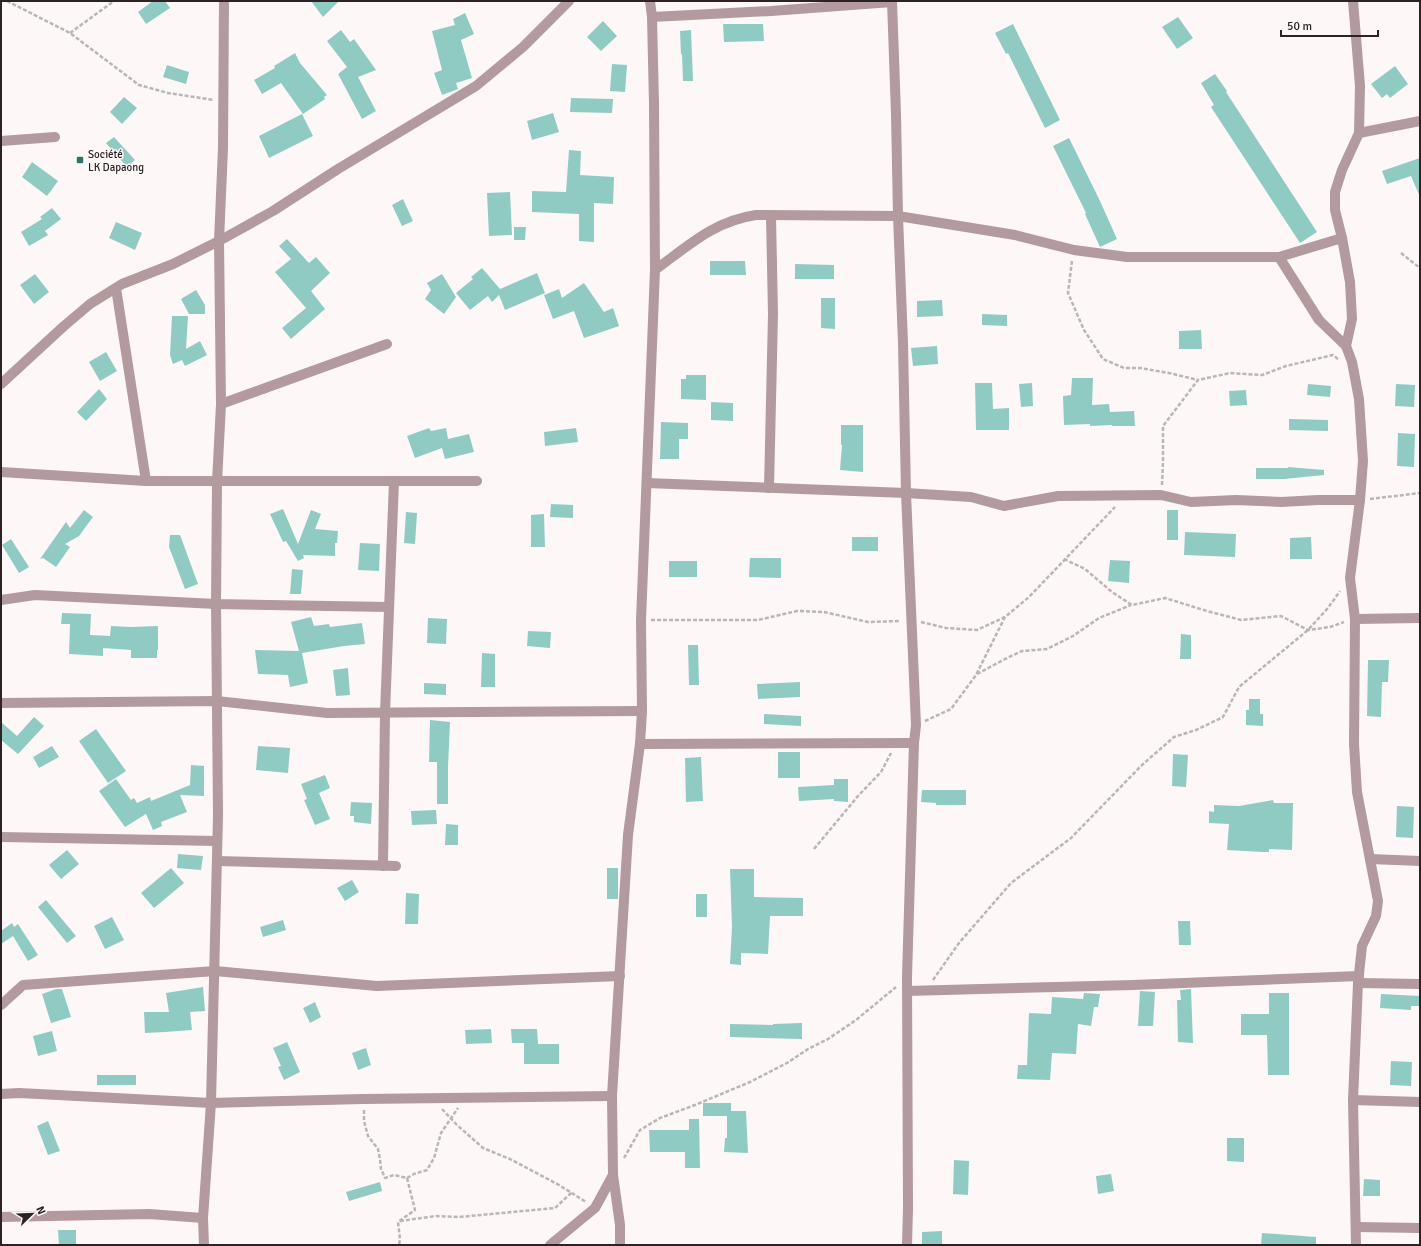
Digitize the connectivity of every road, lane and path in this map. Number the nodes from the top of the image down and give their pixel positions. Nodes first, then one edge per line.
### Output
1 (7, 1) edge
2 (114, 1) edge
3 (224, 1) edge
4 (569, 1) edge
5 (650, 1) edge
6 (1353, 1) edge
7 (892, 2) edge
8 (652, 17) junction
9 (70, 34) junction
10 (222, 101) junction
11 (1420, 121) edge
12 (1359, 133) junction
13 (55, 137) dead end
14 (1, 141) edge
15 (771, 216) junction
16 (898, 216) junction
17 (1342, 238) junction
18 (220, 241) junction
19 (1074, 250) junction
20 (1401, 253) dead end
21 (1280, 257) junction
22 (1420, 268) edge
23 (655, 270) junction
24 (116, 288) junction
25 (387, 344) dead end
26 (1346, 346) junction
27 (1354, 374) junction
28 (1198, 380) junction
29 (1, 384) edge
30 (221, 404) junction
31 (1, 472) edge
32 (146, 481) junction
33 (217, 482) junction
34 (394, 482) junction
35 (477, 482) dead end
36 (647, 483) junction
37 (769, 488) junction
38 (906, 493) junction
39 (1420, 493) edge
40 (1161, 495) junction
41 (1126, 496) junction
42 (1360, 500) junction
43 (1064, 559) junction
44 (1350, 578) junction
45 (1, 600) edge
46 (216, 604) junction
47 (1132, 605) junction
48 (389, 607) junction
49 (1005, 617) junction
50 (1420, 618) edge
51 (1355, 619) junction
52 (641, 620) junction
53 (912, 620) junction
54 (1308, 630) junction
55 (976, 674) junction
56 (217, 701) junction
57 (1, 703) edge
58 (642, 711) junction
59 (386, 713) junction
60 (916, 725) junction
61 (897, 742) junction
62 (914, 743) junction
63 (640, 744) junction
64 (1, 837) edge
65 (218, 841) junction
66 (814, 849) dead end
67 (1370, 859) junction
68 (217, 861) junction
69 (1420, 861) edge
70 (383, 866) junction
71 (396, 866) dead end
72 (215, 970) junction
73 (620, 976) junction
74 (907, 977) junction
75 (1359, 980) junction
76 (1420, 984) edge
77 (925, 990) junction
78 (907, 991) junction
79 (1, 1005) edge
80 (1, 1094) edge
81 (612, 1096) junction
82 (461, 1098) junction
83 (364, 1099) junction
84 (1353, 1100) junction
85 (1420, 1102) edge
86 (211, 1103) junction
87 (436, 1107) dead end
88 (451, 1119) junction
89 (613, 1175) junction
90 (407, 1178) junction
91 (571, 1193) junction
92 (595, 1208) junction
93 (1, 1217) edge
94 (203, 1218) junction
95 (398, 1222) junction
96 (1356, 1227) junction
97 (1420, 1228) edge
98 (204, 1245) edge
99 (399, 1245) edge
100 (550, 1245) edge
101 (620, 1245) edge
102 (907, 1245) edge
103 (1356, 1245) edge

1 - 9 path
2 - 9 path
3 - 10 street
4 - 18 street
5 - 8 street
6 - 12 street
7 - 8 street
7 - 16 street
8 - 23 street
9 - 10 path
10 - 18 street
11 - 12 street
12 - 17 street
13 - 14 street
15 - 16 street
15 - 23 street
15 - 37 street
16 - 19 street
16 - 38 street
17 - 21 street
17 - 26 street
18 - 24 street
18 - 30 street
19 - 21 street
19 - 28 path
20 - 22 path
21 - 26 street
23 - 36 street
24 - 29 street
24 - 32 street
25 - 30 street
26 - 27 street
27 - 28 path
27 - 42 street
28 - 40 path
30 - 33 street
31 - 32 street
32 - 33 street
33 - 34 street
33 - 46 street
34 - 35 street
34 - 48 street
36 - 37 street
36 - 52 street
37 - 38 street
38 - 41 street
38 - 53 street
39 - 42 path
40 - 41 street
40 - 42 street
41 - 43 path
42 - 44 street
43 - 47 path
43 - 49 path
44 - 51 street
44 - 54 path
45 - 46 street
46 - 48 street
46 - 56 street
47 - 54 path
47 - 55 path
48 - 59 street
49 - 53 path
49 - 55 path
50 - 51 street
51 - 54 path
51 - 67 street
52 - 53 path
52 - 58 street
53 - 60 street
54 - 77 path
55 - 60 path
56 - 57 street
56 - 59 street
56 - 65 street
58 - 59 street
58 - 63 street
59 - 70 street
60 - 62 street
61 - 62 street
61 - 63 street
61 - 66 path
62 - 74 street
63 - 73 street
64 - 65 street
65 - 68 street
67 - 69 street
67 - 75 street
68 - 70 street
68 - 72 street
70 - 71 street
72 - 73 street
72 - 79 street
72 - 86 street
73 - 81 street
74 - 78 street
74 - 89 path
75 - 76 street
75 - 77 street
75 - 84 street
77 - 78 street
78 - 102 street
80 - 86 street
81 - 82 street
81 - 89 street
82 - 83 street
82 - 88 path
83 - 86 street
83 - 90 path
84 - 85 street
84 - 96 street
86 - 94 street
87 - 88 path
88 - 90 path
88 - 91 path
89 - 92 street
89 - 101 street
90 - 95 path
91 - 92 path
91 - 95 path
92 - 100 street
93 - 94 street
94 - 98 street
95 - 99 path
96 - 97 street
96 - 103 street

